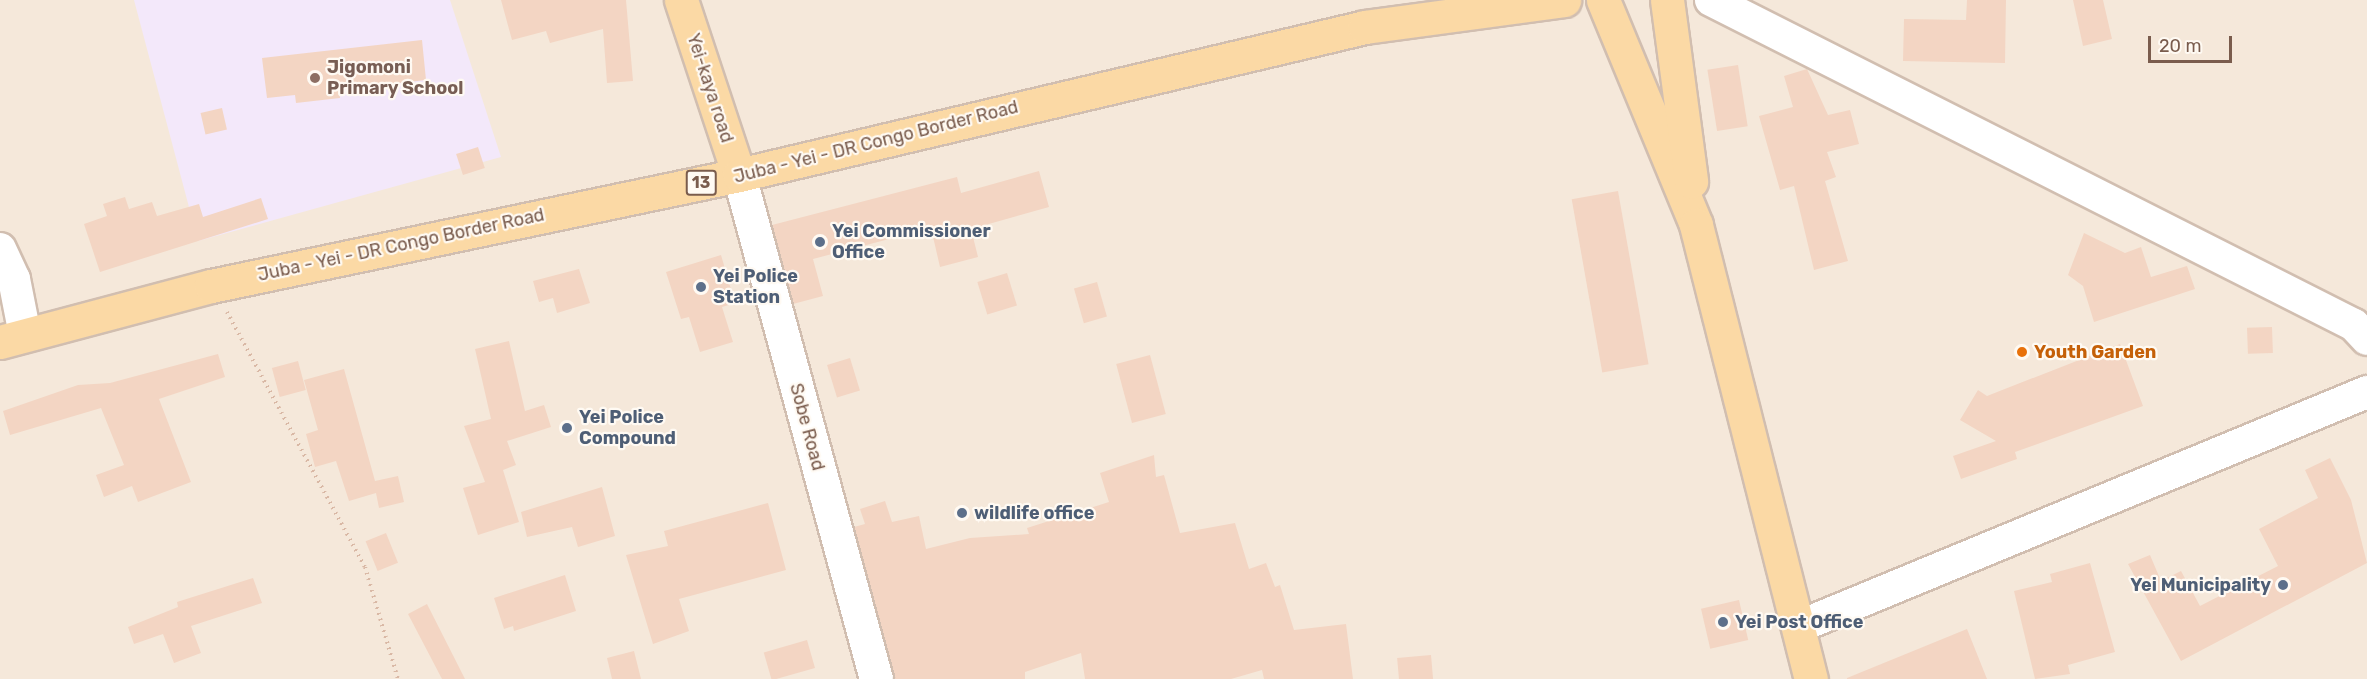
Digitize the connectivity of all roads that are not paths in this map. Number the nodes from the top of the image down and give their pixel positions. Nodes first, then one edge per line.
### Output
1 (681, 0) edge
2 (1447, 0) edge
3 (1564, 0) edge
4 (1603, 0) edge
5 (1667, 0) edge
6 (1711, 0) edge
7 (1401, 20) junction
8 (739, 175) junction
9 (1696, 225) junction
10 (0, 249) edge
11 (12, 338) edge
12 (2367, 339) edge
13 (2367, 392) edge
14 (1798, 627) junction
15 (876, 679) edge
16 (1811, 679) edge

1 - 8 main road, Yei-kaya road
2 - 7 main road, Juba - Yei - DR Congo Border Road / 13
3 - 7 main road, Juba - Yei - DR Congo Border Road / 13
4 - 9 main road
5 - 9 main road
6 - 12 street
7 - 8 main road, Juba - Yei - DR Congo Border Road / 13
8 - 11 main road, Juba - Yei - DR Congo Border Road / 13
8 - 15 street, Sobe Road
9 - 14 main road
10 - 11 street
13 - 14 street
14 - 16 main road

